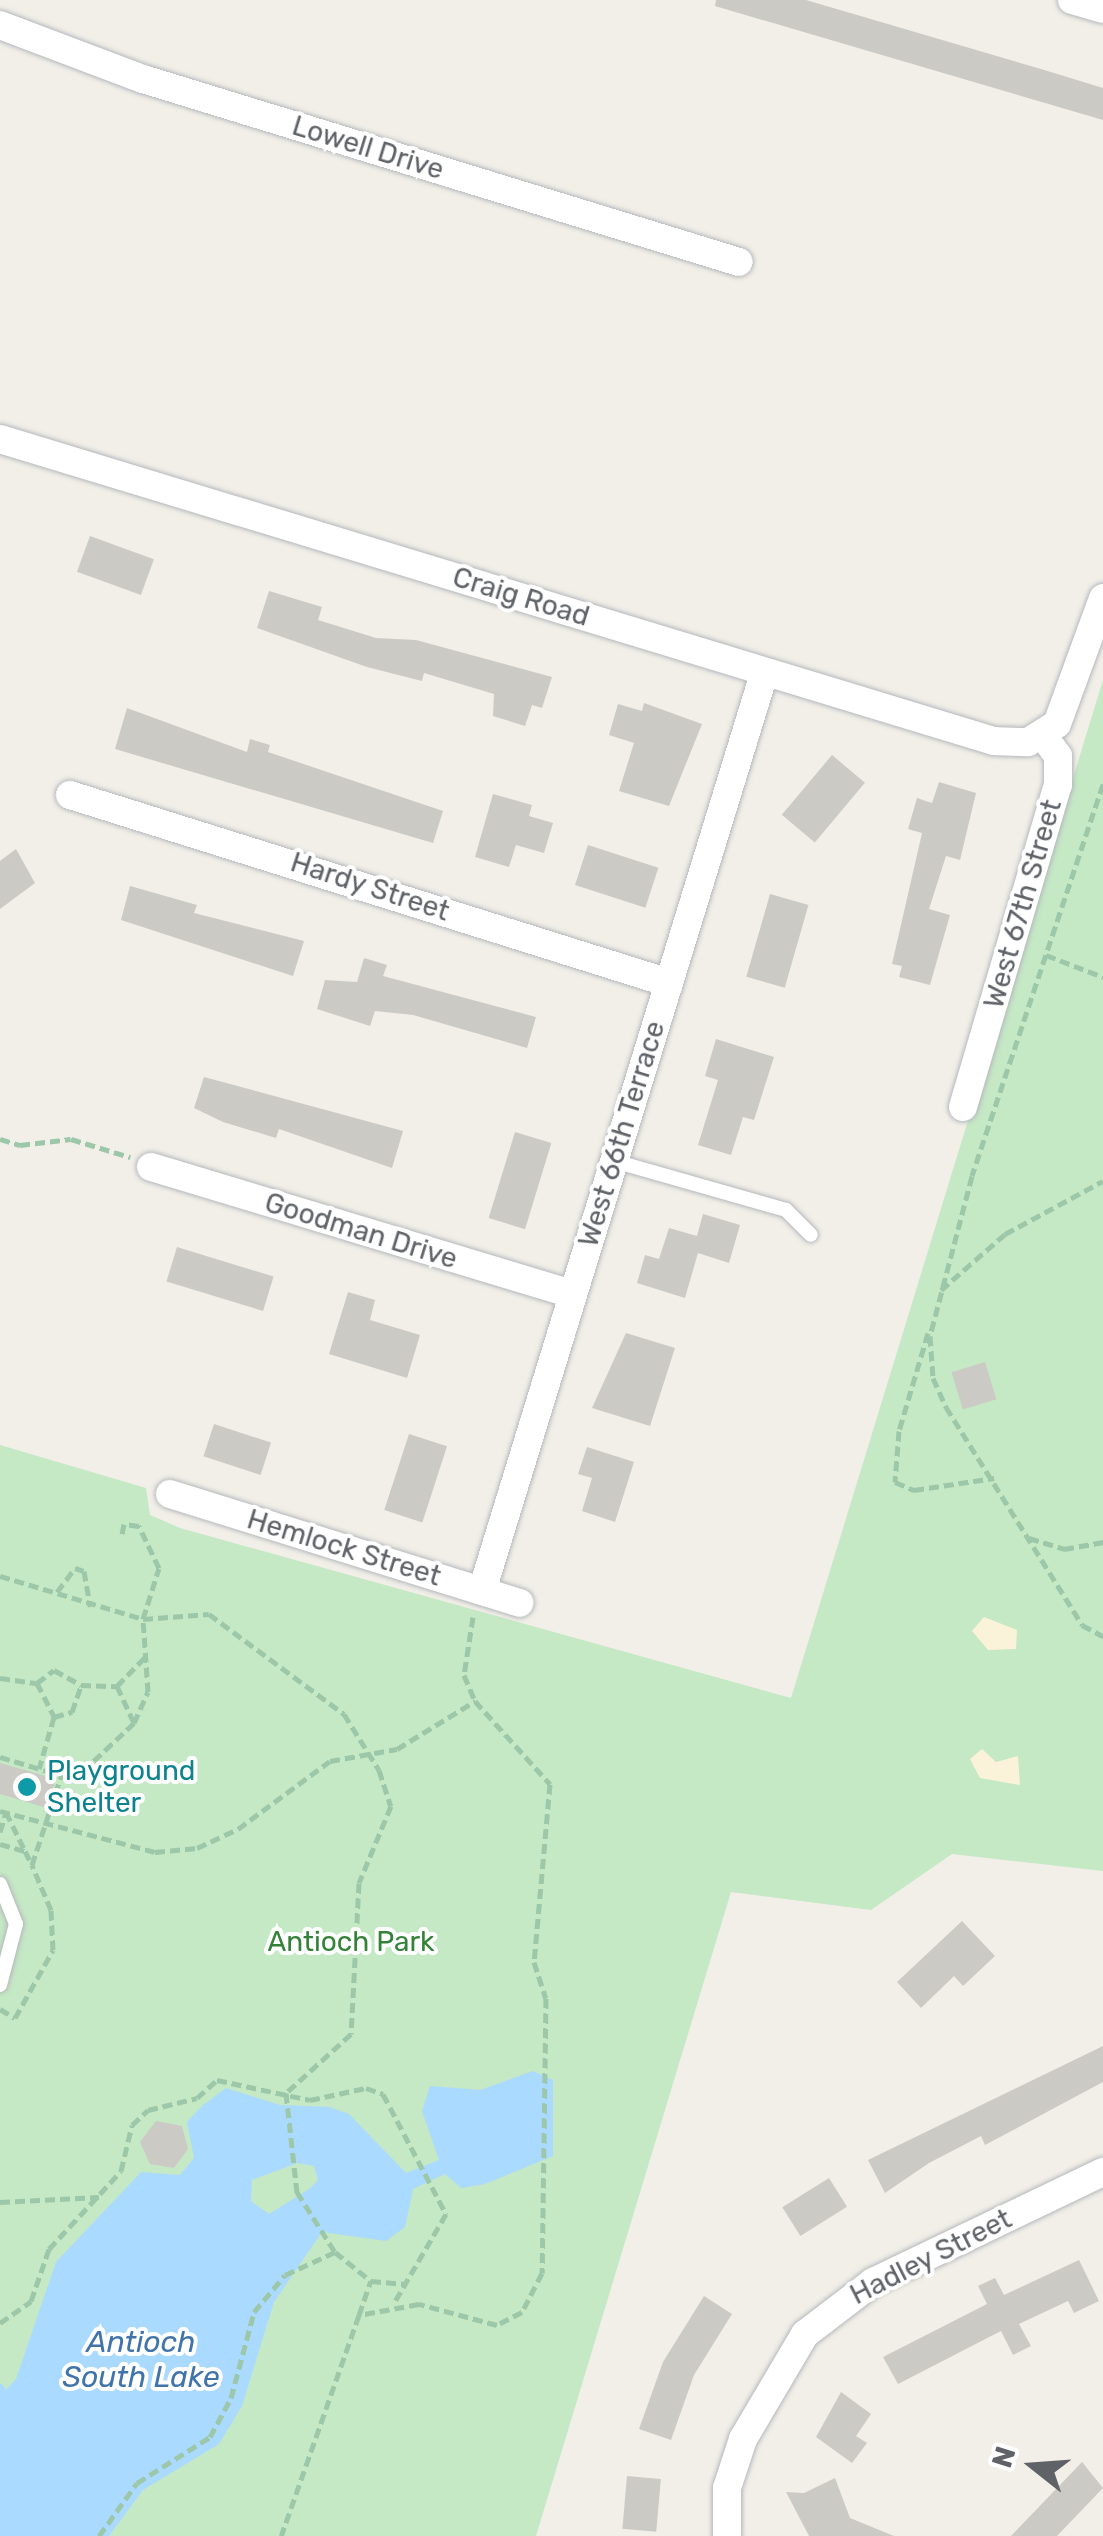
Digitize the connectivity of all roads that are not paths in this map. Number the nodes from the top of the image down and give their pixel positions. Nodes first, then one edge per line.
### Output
1 (1072, 0) edge
2 (1103, 10) edge
3 (0, 26) edge
4 (738, 262) dead end
5 (0, 438) edge
6 (1103, 598) edge
7 (763, 677) junction
8 (1042, 734) junction
9 (70, 795) dead end
10 (669, 983) junction
11 (963, 1107) dead end
12 (614, 1161) junction
13 (151, 1167) road end
14 (811, 1235) dead end
15 (572, 1294) junction
16 (170, 1494) dead end
17 (482, 1591) junction
18 (519, 1603) dead end
19 (0, 1884) edge
20 (0, 1985) edge
21 (1103, 2172) edge
22 (728, 2536) edge

1 - 2 street
3 - 4 street, Lowell Drive
5 - 7 street, Craig Road
6 - 8 street
7 - 8 street, Craig Road
7 - 10 street, West 66th Terrace
8 - 11 street, West 67th Street
9 - 10 street, Hardy Street
10 - 12 street, West 66th Terrace
12 - 14 lane
12 - 15 street, West 66th Terrace
13 - 15 street, Goodman Drive
15 - 17 street, West 66th Terrace
16 - 17 street, Hemlock Street
17 - 18 street, Hemlock Street
19 - 20 lane
21 - 22 street, Hadley Street

